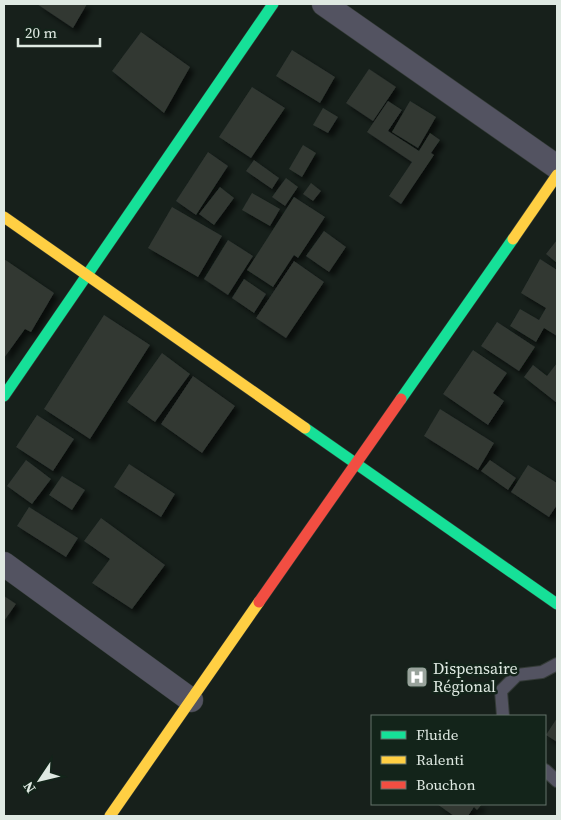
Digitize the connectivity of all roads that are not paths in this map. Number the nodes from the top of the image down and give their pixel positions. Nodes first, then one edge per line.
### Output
1 (273, 4) edge
2 (324, 4) edge
3 (557, 167) edge
4 (557, 175) edge
5 (4, 217) edge
6 (87, 275) junction
7 (4, 396) edge
8 (356, 464) junction
9 (4, 564) edge
10 (557, 604) edge
11 (557, 664) edge
12 (191, 700) junction
13 (503, 715) edge
14 (546, 771) edge
15 (557, 781) edge
16 (110, 816) edge

1 - 6 street
2 - 3 street
4 - 8 street
5 - 6 street
6 - 7 street
6 - 8 street
8 - 10 street
8 - 12 street
9 - 12 street
11 - 13 lane
12 - 16 street
14 - 15 lane

